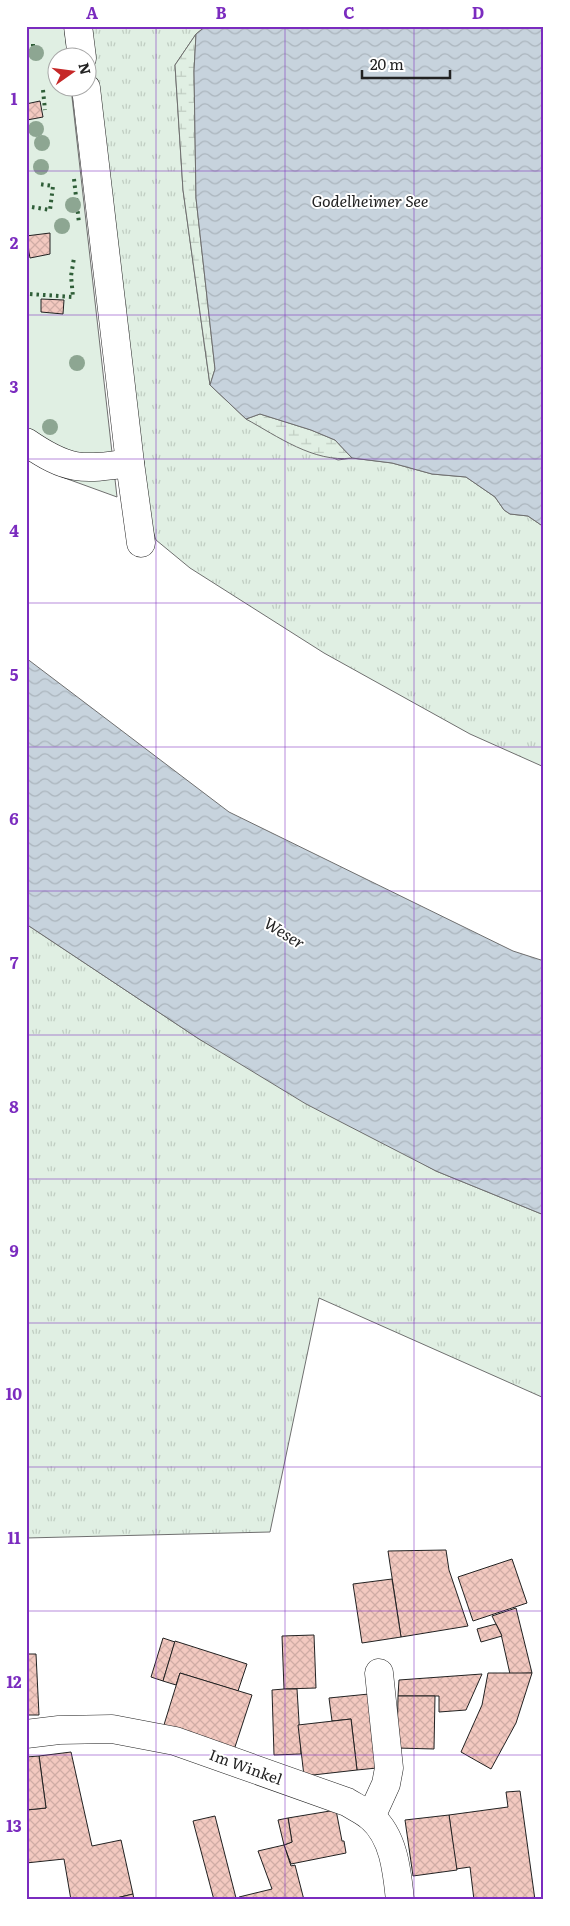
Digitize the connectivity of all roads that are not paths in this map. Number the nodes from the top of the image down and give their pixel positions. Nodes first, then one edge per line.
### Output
1 (78, 26) edge
2 (81, 48) edge
3 (87, 98) edge
4 (26, 442) edge
5 (130, 463) junction
6 (141, 543) dead end
7 (379, 1673) dead end
8 (26, 1734) edge
9 (371, 1817) junction
10 (400, 1900) edge

1 - 2 lane
3 - 5 lane
4 - 5 lane
5 - 6 lane
7 - 9 lane
8 - 9 lane, Im Winkel
9 - 10 lane, Im Winkel

